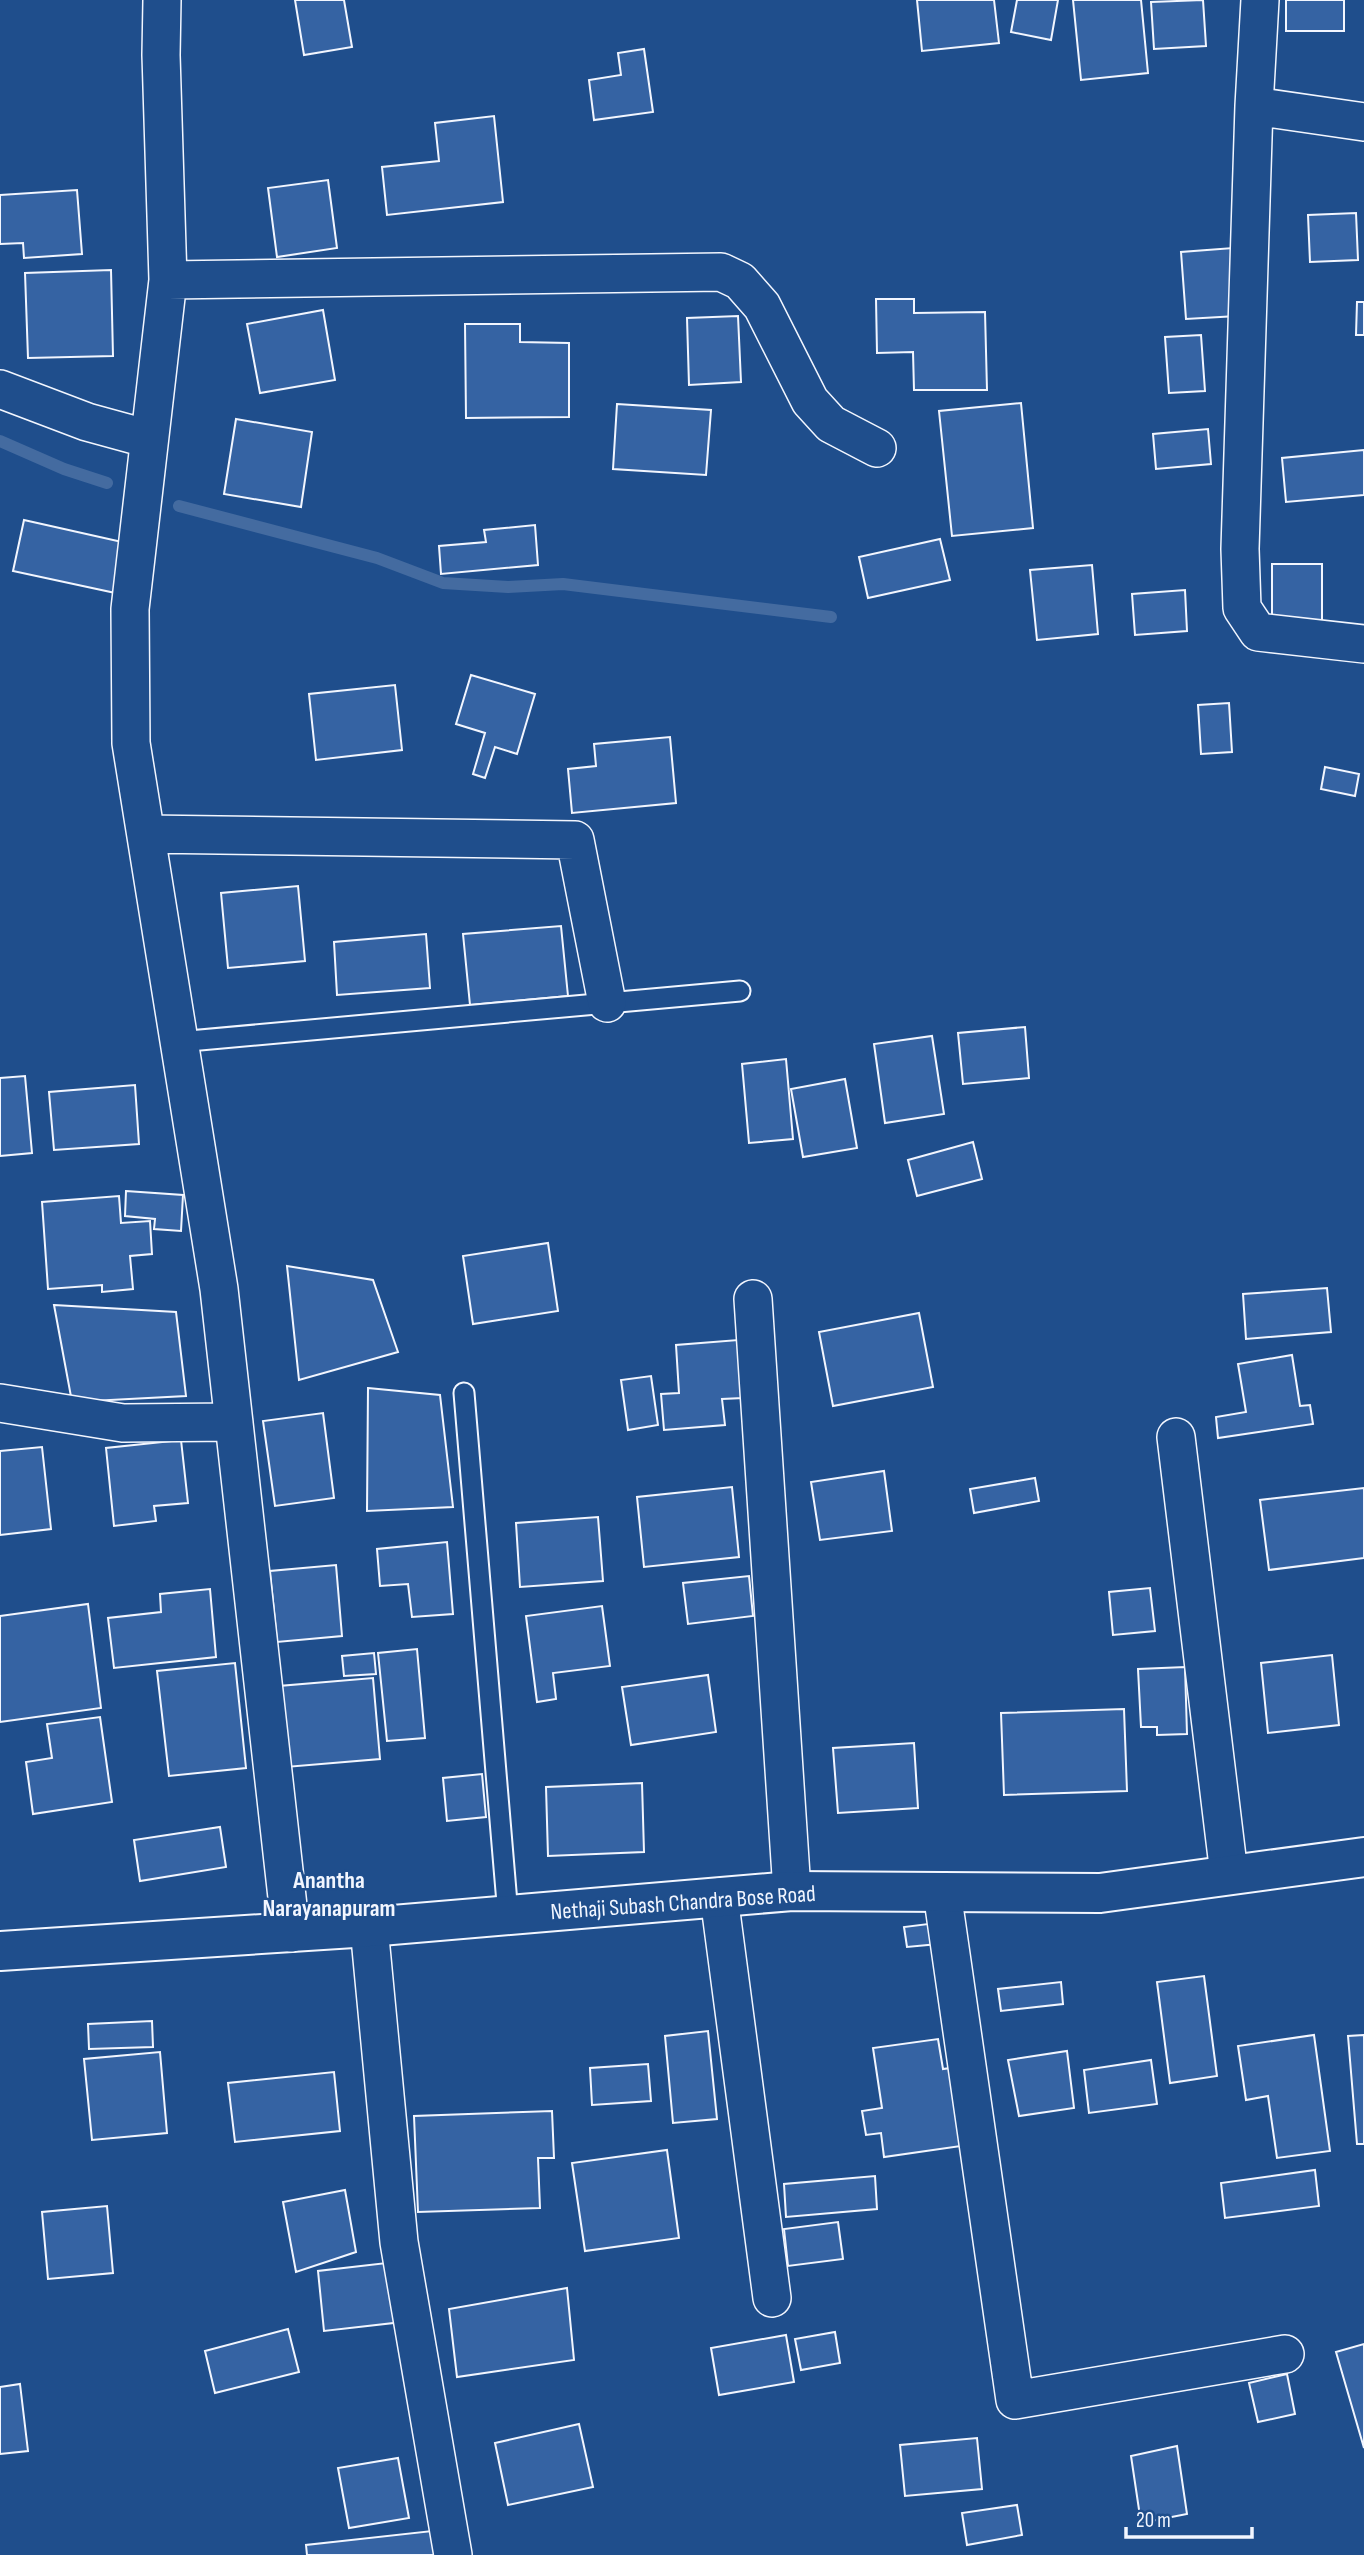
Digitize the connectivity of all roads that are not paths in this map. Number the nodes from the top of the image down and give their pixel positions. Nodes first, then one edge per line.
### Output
1 (162, 0) edge
2 (1260, 0) edge
3 (1254, 106) junction
4 (1364, 122) edge
5 (168, 280) junction
6 (0, 389) edge
7 (149, 439) junction
8 (877, 448) dead end
9 (1364, 644) edge
10 (146, 834) junction
11 (740, 991) dead end
12 (607, 1003) junction
13 (178, 1042) junction
14 (753, 1299) dead end
15 (464, 1393) dead end
16 (0, 1403) edge
17 (234, 1422) junction
18 (1176, 1437) dead end
19 (1364, 1857) edge
20 (1229, 1874) junction
21 (792, 1891) junction
22 (942, 1892) junction
23 (719, 1897) junction
24 (508, 1915) junction
25 (369, 1927) junction
26 (291, 1933) junction
27 (0, 1951) edge
28 (772, 2298) dead end
29 (1284, 2354) dead end
30 (453, 2555) edge

1 - 5 street
2 - 3 street
3 - 4 street
3 - 9 street
5 - 7 street
5 - 8 street
6 - 7 street
7 - 10 street
10 - 12 street
10 - 13 street
11 - 12 lane
12 - 13 lane
13 - 17 street
14 - 21 street
15 - 24 lane
16 - 17 street
17 - 26 street
18 - 20 street
19 - 20 main road, Nethaji Subash Chandra Bose Road
20 - 22 main road, Nethaji Subash Chandra Bose Road
21 - 22 main road, Nethaji Subash Chandra Bose Road
21 - 23 main road, Nethaji Subash Chandra Bose Road
22 - 29 street
23 - 24 main road, Nethaji Subash Chandra Bose Road
23 - 28 street
24 - 25 main road, Nethaji Subash Chandra Bose Road
25 - 26 main road, Nethaji Subash Chandra Bose Road
25 - 30 street
26 - 27 main road, Nethaji Subash Chandra Bose Road

